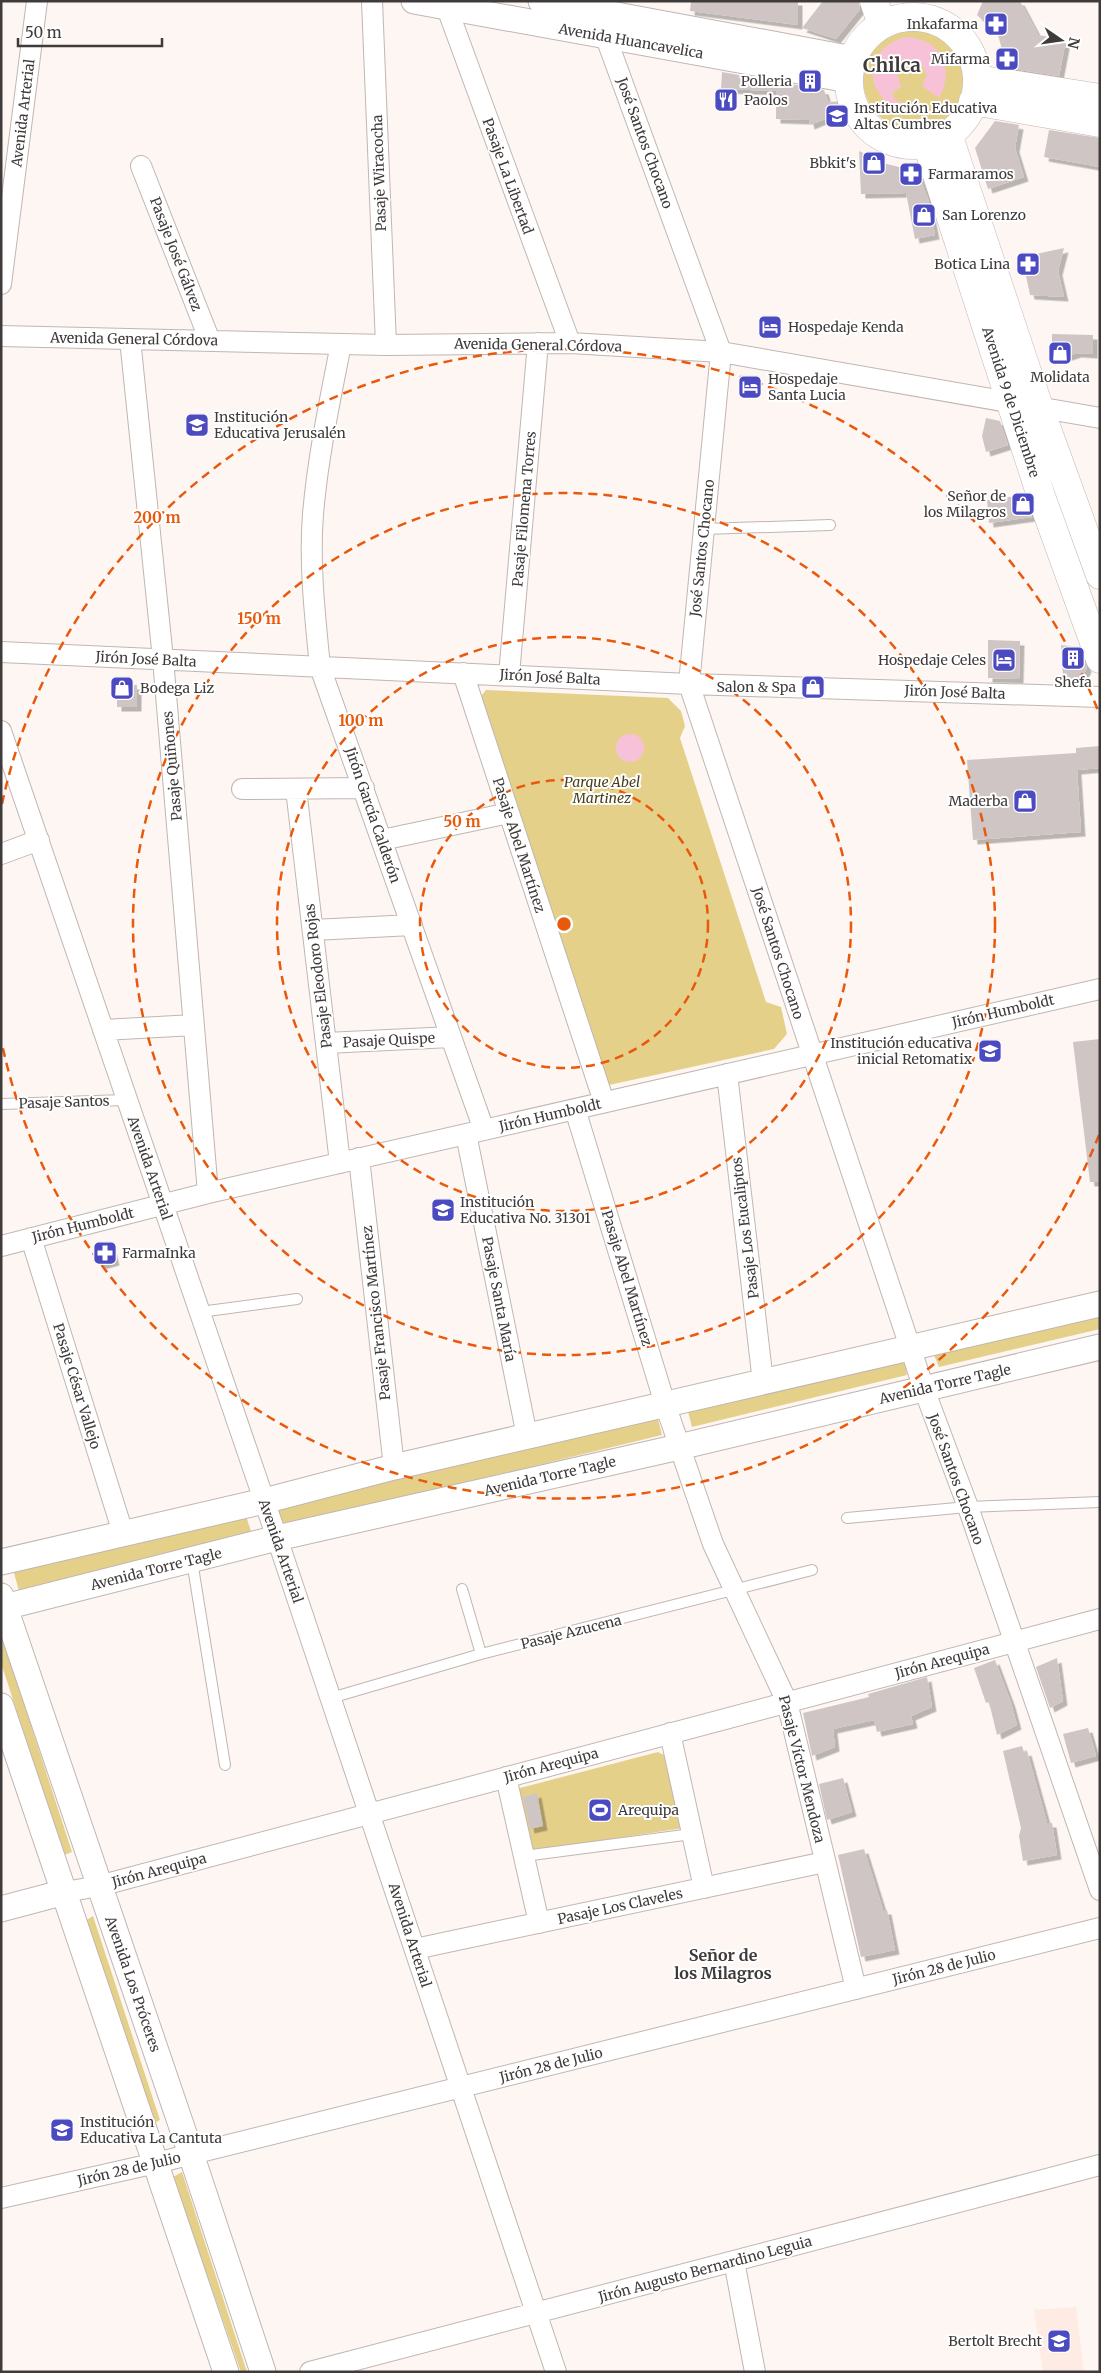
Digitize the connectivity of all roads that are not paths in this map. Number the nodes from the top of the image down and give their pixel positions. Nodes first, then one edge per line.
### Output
1 (37, 1) edge
2 (372, 1) edge
3 (414, 1) edge
4 (541, 1) edge
5 (595, 6) edge
6 (447, 8) junction
7 (905, 9) edge
8 (878, 13) edge
9 (607, 38) junction
10 (851, 69) junction
11 (975, 90) junction
12 (1100, 98) edge
13 (1100, 124) edge
14 (937, 139) junction
15 (141, 166) dead end
16 (1, 284) edge
17 (1, 336) edge
18 (130, 339) junction
19 (210, 341) junction
20 (538, 343) junction
21 (570, 343) junction
22 (341, 344) junction
23 (386, 345) junction
24 (721, 352) junction
25 (1010, 402) junction
26 (1040, 407) junction
27 (1100, 418) edge
28 (830, 525) dead end
29 (704, 529) junction
30 (1100, 575) edge
31 (1, 652) edge
32 (163, 659) junction
33 (1100, 659) edge
34 (320, 666) junction
35 (463, 673) junction
36 (509, 675) junction
37 (689, 684) junction
38 (1100, 697) edge
39 (1, 731) edge
40 (296, 788) junction
41 (364, 788) junction
42 (242, 789) dead end
43 (509, 812) junction
44 (39, 840) junction
45 (382, 840) junction
46 (1, 854) edge
47 (412, 925) junction
48 (313, 930) junction
49 (1100, 989) edge
50 (194, 1025) junction
51 (103, 1030) junction
52 (451, 1037) junction
53 (326, 1043) junction
54 (812, 1055) junction
55 (726, 1074) junction
56 (126, 1100) junction
57 (604, 1102) junction
58 (1, 1104) edge
59 (575, 1109) junction
60 (475, 1132) junction
61 (350, 1160) junction
62 (208, 1193) junction
63 (163, 1204) junction
64 (31, 1238) junction
65 (3, 1240) edge
66 (297, 1299) dead end
67 (1100, 1304) edge
68 (200, 1312) junction
69 (1100, 1347) edge
70 (910, 1348) junction
71 (763, 1382) junction
72 (924, 1389) junction
73 (665, 1404) junction
74 (527, 1436) junction
75 (679, 1447) junction
76 (394, 1467) junction
77 (264, 1501) junction
78 (1100, 1502) edge
79 (968, 1508) junction
80 (847, 1518) dead end
81 (123, 1533) junction
82 (277, 1538) junction
83 (192, 1560) junction
84 (1, 1562) edge
85 (812, 1570) dead end
86 (462, 1588) dead end
87 (735, 1590) junction
88 (2, 1604) edge
89 (1100, 1619) edge
90 (1013, 1642) junction
91 (481, 1654) junction
92 (331, 1698) junction
93 (787, 1702) junction
94 (1, 1706) edge
95 (670, 1734) junction
96 (225, 1764) dead end
97 (506, 1777) junction
98 (370, 1813) junction
99 (692, 1834) junction
100 (524, 1856) junction
101 (825, 1862) junction
102 (100, 1886) junction
103 (704, 1888) junction
104 (1100, 1890) edge
105 (65, 1892) junction
106 (1, 1909) edge
107 (540, 1923) junction
108 (1100, 1928) edge
109 (415, 1949) junction
110 (856, 1989) junction
111 (461, 2088) junction
112 (191, 2154) junction
113 (156, 2164) junction
114 (1100, 2165) edge
115 (1, 2198) edge
116 (734, 2261) junction
117 (537, 2313) junction
118 (226, 2372) edge
119 (262, 2372) edge
120 (310, 2372) edge
121 (556, 2372) edge
122 (755, 2372) edge

1 - 16 street, Avenida Arterial
2 - 23 street, Pasaje Wiracocha
3 - 6 street, Avenida Huancavelica
4 - 5 street, Avenida Huancavelica
5 - 9 street, José Santos Chocano
5 - 10 street, Avenida Huancavelica
6 - 9 street, Avenida Huancavelica
6 - 21 street, Pasaje La Libertad
7 - 8 main road
7 - 11 main road
8 - 10 main road
9 - 10 street, Avenida Huancavelica
9 - 24 street, José Santos Chocano
10 - 14 main road
11 - 12 main road
11 - 13 main road
11 - 14 main road
14 - 25 main road, Avenida 9 de Diciembre
14 - 26 main road, Avenida 9 de Diciembre
15 - 19 street, Pasaje José Gálvez
17 - 18 street, Avenida General Córdova
18 - 19 street, Avenida General Córdova
18 - 32 street, Pasaje Quiñones
19 - 22 street, Avenida General Córdova
20 - 21 street, Avenida General Córdova
20 - 23 street, Avenida General Córdova
20 - 36 street, Pasaje Filomena Torres
21 - 24 street, Avenida General Córdova
22 - 23 street, Avenida General Córdova
22 - 34 street, Jirón García Calderón
24 - 25 street, Avenida General Córdova
24 - 29 street, José Santos Chocano
25 - 26 street, Avenida General Córdova
25 - 33 main road, Avenida 9 de Diciembre
26 - 27 street, Avenida General Córdova
26 - 30 main road, Avenida 9 de Diciembre
28 - 29 lane
29 - 37 street, José Santos Chocano
31 - 32 street, Jirón José Balta
32 - 34 street, Jirón José Balta
32 - 50 street, Pasaje Quiñones
34 - 35 street, Jirón José Balta
34 - 41 street, Jirón García Calderón
35 - 36 street, Jirón José Balta
35 - 43 street, Pasaje Abel Martínez
36 - 37 street, Jirón José Balta
37 - 38 street, Jirón José Balta
37 - 54 street, José Santos Chocano
39 - 44 street, Avenida Arterial
40 - 41 street
40 - 42 street
40 - 48 street, Pasaje Eleodoro Rojas
41 - 45 street, Jirón García Calderón
43 - 45 street
43 - 57 street, Pasaje Abel Martínez
44 - 46 street
44 - 51 street, Avenida Arterial
45 - 47 street, Jirón García Calderón
47 - 48 street
47 - 52 street, Jirón García Calderón
48 - 53 street, Pasaje Eleodoro Rojas
49 - 54 street, Jirón Humboldt
50 - 51 street
50 - 62 street, Pasaje Quiñones
51 - 56 street, Avenida Arterial
52 - 53 street, Pasaje Quispe
52 - 60 street, Jirón García Calderón
53 - 61 street, Pasaje Eleodoro Rojas
54 - 55 street, Jirón Humboldt
54 - 70 street, José Santos Chocano
55 - 57 street, Jirón Humboldt
55 - 71 street, Pasaje Los Eucaliptos
56 - 58 lane, Pasaje Santos
56 - 63 street, Avenida Arterial
57 - 59 street, Jirón Humboldt
59 - 60 street, Jirón Humboldt
59 - 73 street, Pasaje Abel Martínez
60 - 61 street, Jirón Humboldt
60 - 74 street, Pasaje Santa María
61 - 62 street, Jirón Humboldt
61 - 76 street, Pasaje Francisco Martínez
62 - 63 street, Jirón Humboldt
63 - 64 street, Jirón Humboldt
63 - 68 street, Avenida Arterial
64 - 65 street, Jirón Humboldt
64 - 81 street, Pasaje César Vallejo
66 - 68 lane
67 - 70 street
68 - 77 street, Avenida Arterial
69 - 72 street, Avenida Torre Tagle
70 - 71 street
70 - 72 street, José Santos Chocano
71 - 73 street
72 - 75 street, Avenida Torre Tagle
72 - 79 street, José Santos Chocano
73 - 74 street
73 - 75 street, Pasaje Abel Martínez
74 - 76 street
75 - 82 street, Avenida Torre Tagle
75 - 87 street, Pasaje Víctor Mendoza
76 - 77 street
77 - 81 street
77 - 82 street, Avenida Arterial
78 - 79 lane
79 - 80 lane
79 - 90 street, José Santos Chocano
81 - 84 street
82 - 83 street, Avenida Torre Tagle
82 - 92 street, Avenida Arterial
83 - 88 street, Avenida Torre Tagle
83 - 96 lane
85 - 87 lane, Pasaje Azucena
86 - 91 lane
87 - 91 lane, Pasaje Azucena
87 - 93 street, Pasaje Víctor Mendoza
88 - 102 street, Avenida Los Próceres
89 - 90 street, Jirón Arequipa
90 - 93 street, Jirón Arequipa
90 - 104 street, José Santos Chocano
91 - 92 lane, Pasaje Azucena
92 - 98 street, Avenida Arterial
93 - 95 street, Jirón Arequipa
93 - 101 street, Pasaje Víctor Mendoza
94 - 105 street
95 - 97 street, Jirón Arequipa
95 - 99 street
97 - 98 street, Jirón Arequipa
97 - 100 street
98 - 102 street, Jirón Arequipa
98 - 109 street, Avenida Arterial
99 - 100 lane
99 - 103 street
100 - 107 street
101 - 103 street, Pasaje Los Claveles
101 - 110 street, Pasaje Víctor Mendoza
102 - 105 street, Jirón Arequipa
102 - 112 street, Avenida Los Próceres
103 - 107 street, Pasaje Los Claveles
105 - 106 street, Jirón Arequipa
105 - 113 street
107 - 109 street, Pasaje Los Claveles
108 - 110 street, Jirón 28 de Julio
109 - 111 street, Avenida Arterial
110 - 111 street, Jirón 28 de Julio
111 - 112 street, Jirón 28 de Julio
111 - 117 street, Avenida Arterial
112 - 113 street, Jirón 28 de Julio
112 - 119 street, Avenida Los Próceres
113 - 115 street, Jirón 28 de Julio
113 - 118 street
114 - 116 street, Jirón Augusto Bernardino Leguia
116 - 117 street, Jirón Augusto Bernardino Leguia
116 - 122 street
117 - 120 street, Jirón Augusto Bernardino Leguia
117 - 121 street, Avenida Arterial

